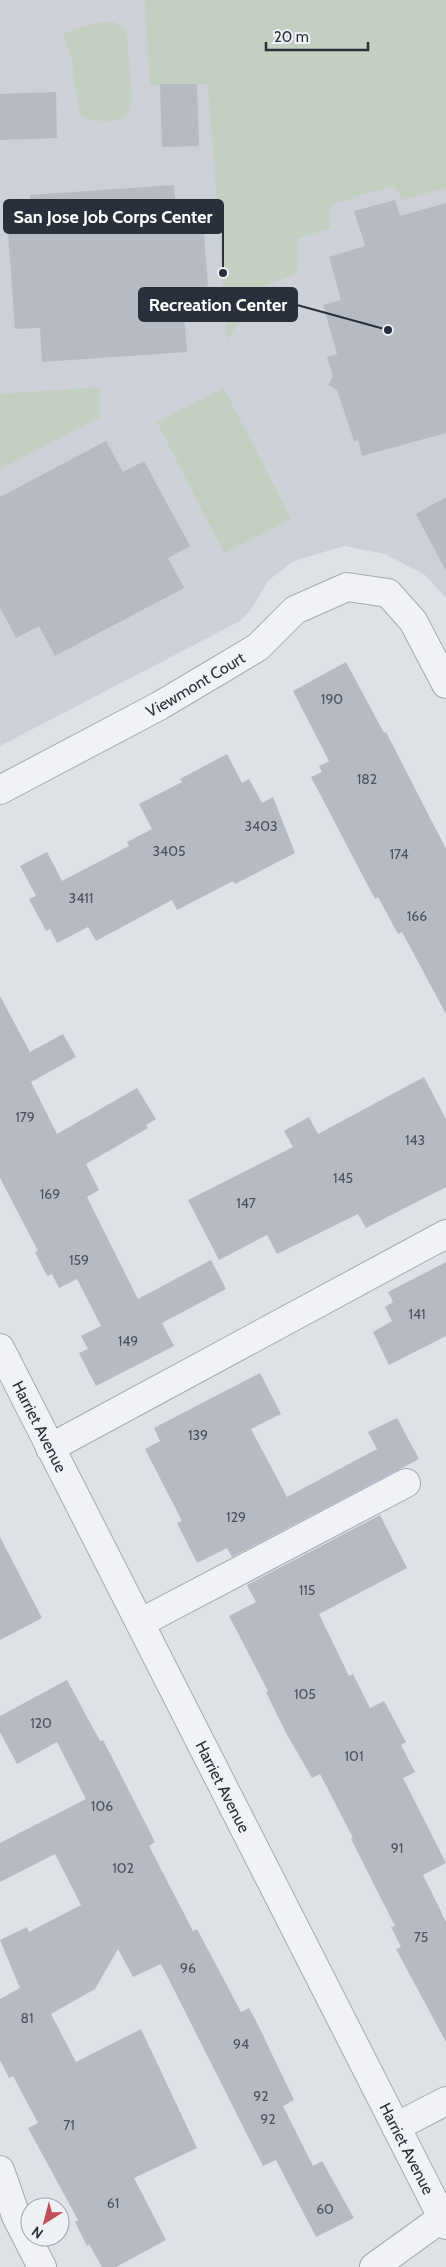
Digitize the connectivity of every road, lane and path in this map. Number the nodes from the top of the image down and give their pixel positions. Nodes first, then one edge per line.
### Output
1 (446, 684) edge
2 (0, 790) edge
3 (446, 1234) edge
4 (0, 1348) edge
5 (50, 1448) junction
6 (406, 1483) dead end
7 (140, 1623) junction
8 (446, 2101) edge
9 (396, 2127) junction
10 (0, 2170) edge
11 (444, 2221) edge
12 (42, 2267) edge
13 (374, 2267) edge

1 - 2 street, Viewmont Court
3 - 5 street
4 - 5 street, Harriet Avenue
5 - 7 street, Harriet Avenue
6 - 7 street
7 - 9 street, Harriet Avenue
8 - 9 street
9 - 11 street, Harriet Avenue
10 - 12 street
11 - 13 street

